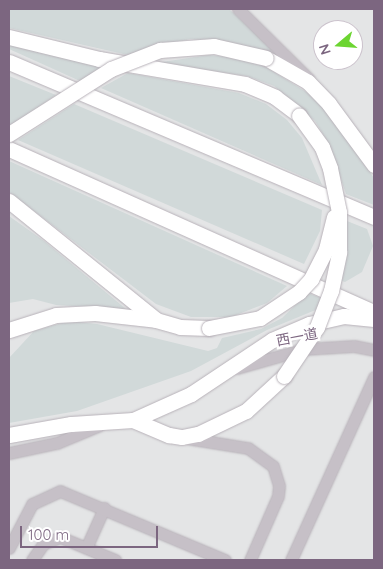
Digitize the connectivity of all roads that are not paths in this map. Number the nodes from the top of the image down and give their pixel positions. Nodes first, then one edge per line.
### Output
1 (238, 9) edge
2 (9, 37) edge
3 (9, 62) edge
4 (330, 104) junction
5 (9, 134) edge
6 (9, 149) edge
7 (374, 165) edge
8 (336, 193) junction
9 (9, 200) edge
10 (374, 217) edge
11 (374, 312) edge
12 (156, 320) junction
13 (374, 320) edge
14 (9, 330) edge
15 (374, 350) edge
16 (226, 371) junction
17 (374, 379) edge
18 (133, 420) junction
19 (104, 424) junction
20 (9, 435) edge
21 (182, 437) junction
22 (9, 453) edge
23 (104, 508) junction
24 (86, 546) junction
25 (9, 548) edge
26 (32, 560) edge
27 (115, 560) edge
28 (225, 560) edge
29 (250, 560) edge
30 (291, 560) edge

1 - 4 street
2 - 8 main road, bridge
3 - 10 main road
4 - 5 main road, bridge
4 - 7 main road
6 - 11 main road
8 - 12 main road, bridge
8 - 21 main road, bridge
9 - 12 main road
12 - 14 main road
13 - 16 main road
15 - 16 street, 西一道
16 - 18 main road
17 - 30 street
18 - 19 main road
18 - 21 main road
19 - 20 main road
19 - 22 street
21 - 29 street
23 - 24 street
23 - 25 street
23 - 28 street
24 - 26 street
24 - 27 street

